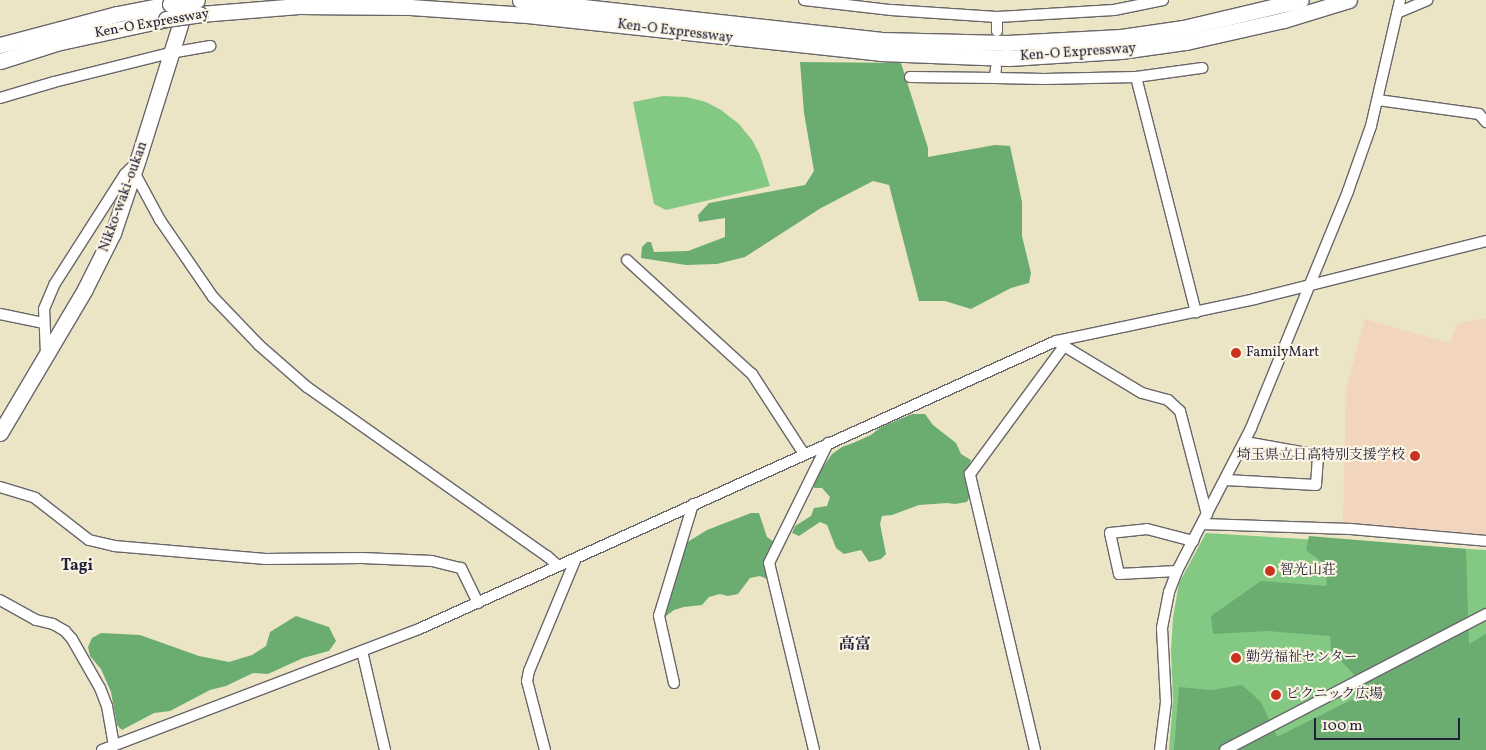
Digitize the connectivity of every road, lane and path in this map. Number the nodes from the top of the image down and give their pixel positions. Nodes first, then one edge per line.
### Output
1 (188, 0) edge
2 (520, 0) edge
3 (804, 0) edge
4 (1163, 0) edge
5 (1301, 0) edge
6 (1349, 0) edge
7 (1400, 0) edge
8 (1427, 0) edge
9 (198, 7) edge
10 (1397, 13) junction
11 (997, 17) junction
12 (996, 31) dead end
13 (0, 45) edge
14 (210, 46) dead end
15 (170, 53) junction
16 (0, 61) edge
17 (1202, 68) dead end
18 (910, 77) dead end
19 (1136, 77) junction
20 (0, 98) edge
21 (1378, 100) junction
22 (1486, 122) edge
23 (136, 166) junction
24 (1486, 242) edge
25 (627, 260) dead end
26 (1310, 285) junction
27 (1196, 312) junction
28 (0, 314) edge
29 (44, 323) junction
30 (1060, 344) junction
31 (46, 355) junction
32 (0, 433) edge
33 (1245, 442) junction
34 (828, 443) junction
35 (804, 454) junction
36 (1226, 480) junction
37 (0, 488) edge
38 (693, 504) junction
39 (1205, 519) junction
40 (1193, 541) junction
41 (1486, 541) edge
42 (576, 558) junction
43 (558, 566) junction
44 (1177, 571) junction
45 (0, 600) edge
46 (478, 603) junction
47 (1486, 614) edge
48 (362, 651) junction
49 (674, 684) dead end
50 (114, 745) junction
51 (102, 750) edge
52 (385, 750) edge
53 (545, 750) edge
54 (814, 750) edge
55 (1035, 750) edge
56 (1160, 750) edge
57 (1225, 750) edge

1 - 15 highway, Nikko-waki-oukan
2 - 5 highway, Ken-O Expressway
3 - 11 street
4 - 11 street
6 - 9 highway, Ken-O Expressway
7 - 10 street
8 - 10 street
9 - 13 highway, Ken-O Expressway, bridge
9 - 16 highway, Ken-O Expressway, bridge
10 - 21 street
11 - 12 street
14 - 15 street
15 - 20 street
15 - 23 highway, Nikko-waki-oukan
17 - 19 street
18 - 19 street
19 - 27 street
21 - 22 street
21 - 26 street
23 - 29 street
23 - 31 highway, Nikko-waki-oukan
23 - 43 street
24 - 26 street
25 - 35 street
26 - 27 street
26 - 33 street
27 - 30 street
28 - 29 street
29 - 31 street
30 - 34 street
30 - 39 street
30 - 55 street
31 - 32 highway, Nikko-waki-oukan
33 - 36 street
33 - 36 street
34 - 35 street
34 - 54 street
35 - 38 street
36 - 39 street
37 - 46 street
38 - 42 street
38 - 49 street
39 - 40 street
39 - 41 street
40 - 44 street
40 - 44 street
42 - 43 street
42 - 53 street
43 - 46 street
44 - 56 street
45 - 50 street
46 - 48 street
47 - 57 street
48 - 50 street
48 - 52 street
50 - 51 street

